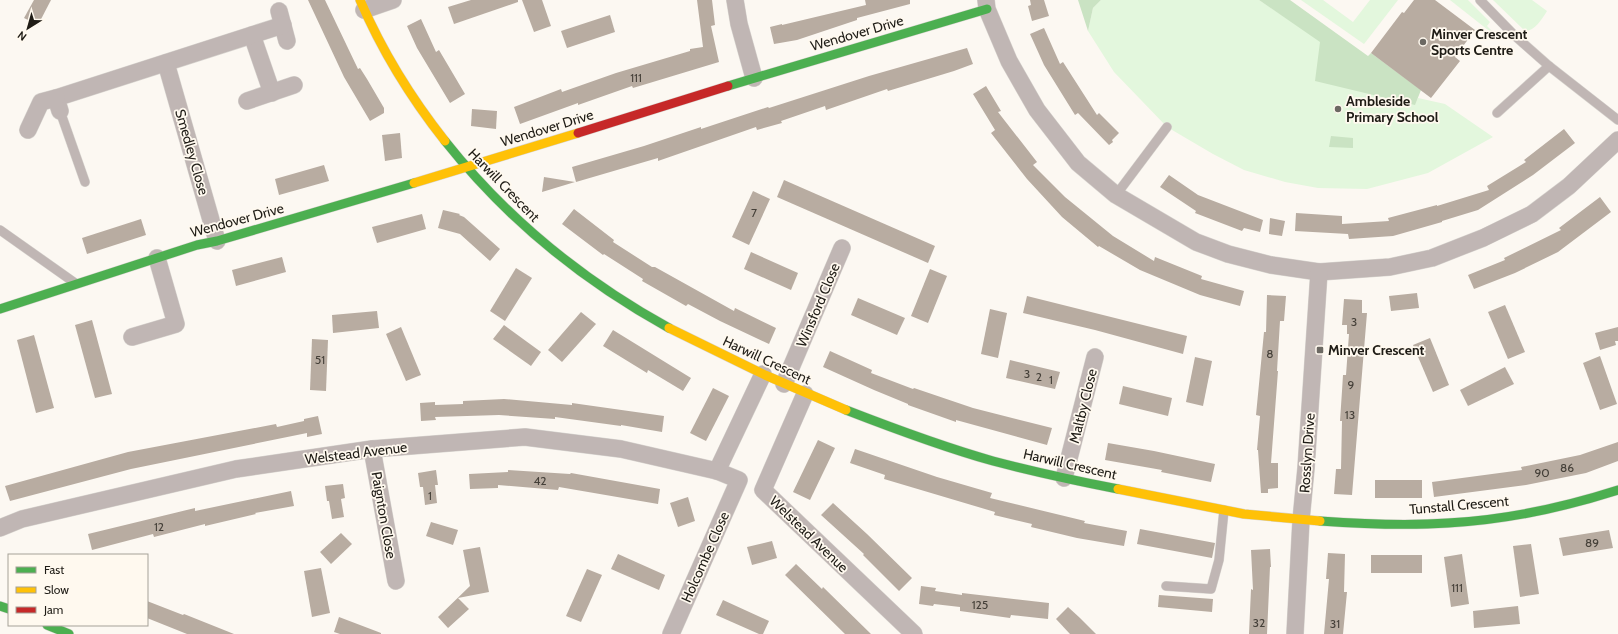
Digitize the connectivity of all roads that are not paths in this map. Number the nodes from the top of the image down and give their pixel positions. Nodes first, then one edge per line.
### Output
1 (393, 0) edge
2 (735, 0) edge
3 (1480, 0) edge
4 (362, 5) edge
5 (987, 5) edge
6 (283, 26) dead end
7 (252, 35) junction
8 (166, 63) junction
9 (1549, 66) junction
10 (754, 78) junction
11 (294, 86) dead end
12 (272, 93) junction
13 (247, 101) dead end
14 (58, 105) junction
15 (1497, 113) dead end
16 (1618, 120) edge
17 (1167, 128) dead end
18 (28, 130) dead end
19 (1618, 140) edge
20 (466, 168) junction
21 (85, 182) dead end
22 (1116, 195) junction
23 (0, 230) edge
24 (217, 242) junction
25 (842, 248) dead end
26 (157, 258) junction
27 (1319, 272) junction
28 (76, 284) junction
29 (0, 309) edge
30 (132, 337) dead end
31 (1095, 357) dead end
32 (763, 374) junction
33 (784, 384) junction
34 (805, 394) junction
35 (372, 449) junction
36 (717, 471) junction
37 (1064, 478) junction
38 (739, 480) joint
39 (1618, 490) edge
40 (1224, 510) junction
41 (1301, 520) junction
42 (0, 528) edge
43 (396, 581) dead end
44 (1166, 586) dead end
45 (49, 626) edge
46 (69, 634) edge
47 (672, 634) edge
48 (914, 634) edge
49 (1295, 634) edge

1 - 4 street
2 - 10 street
3 - 9 lane
4 - 20 street, Harwill Crescent
5 - 10 street, Wendover Drive
5 - 22 street
6 - 7 street
7 - 8 street
7 - 12 street
8 - 14 street
8 - 24 street, Smedley Close
9 - 15 lane
9 - 16 lane
10 - 20 street, Wendover Drive
11 - 12 street
12 - 13 street
14 - 18 street
14 - 21 lane
17 - 22 lane
19 - 27 street
20 - 24 street, Wendover Drive
20 - 32 street, Harwill Crescent
22 - 27 street
23 - 28 lane
24 - 26 street, Wendover Drive
25 - 33 street, Winsford Close
26 - 28 street, Wendover Drive
26 - 30 street
27 - 41 street, Rosslyn Drive
28 - 29 street, Wendover Drive
31 - 37 street, Maltby Close
32 - 33 street, Harwill Crescent
32 - 36 street
33 - 34 street, Harwill Crescent
34 - 37 street, Harwill Crescent
34 - 48 street, Welstead Avenue
35 - 36 street, Welstead Avenue
35 - 42 street, Welstead Avenue
35 - 43 street, Paignton Close
36 - 38 street, Welstead Avenue
37 - 40 street, Harwill Crescent
38 - 47 street, Holcombe Close
39 - 41 street, Tunstall Crescent
40 - 41 street, Harwill Crescent
40 - 44 lane
41 - 49 street, Rosslyn Drive
45 - 46 street

